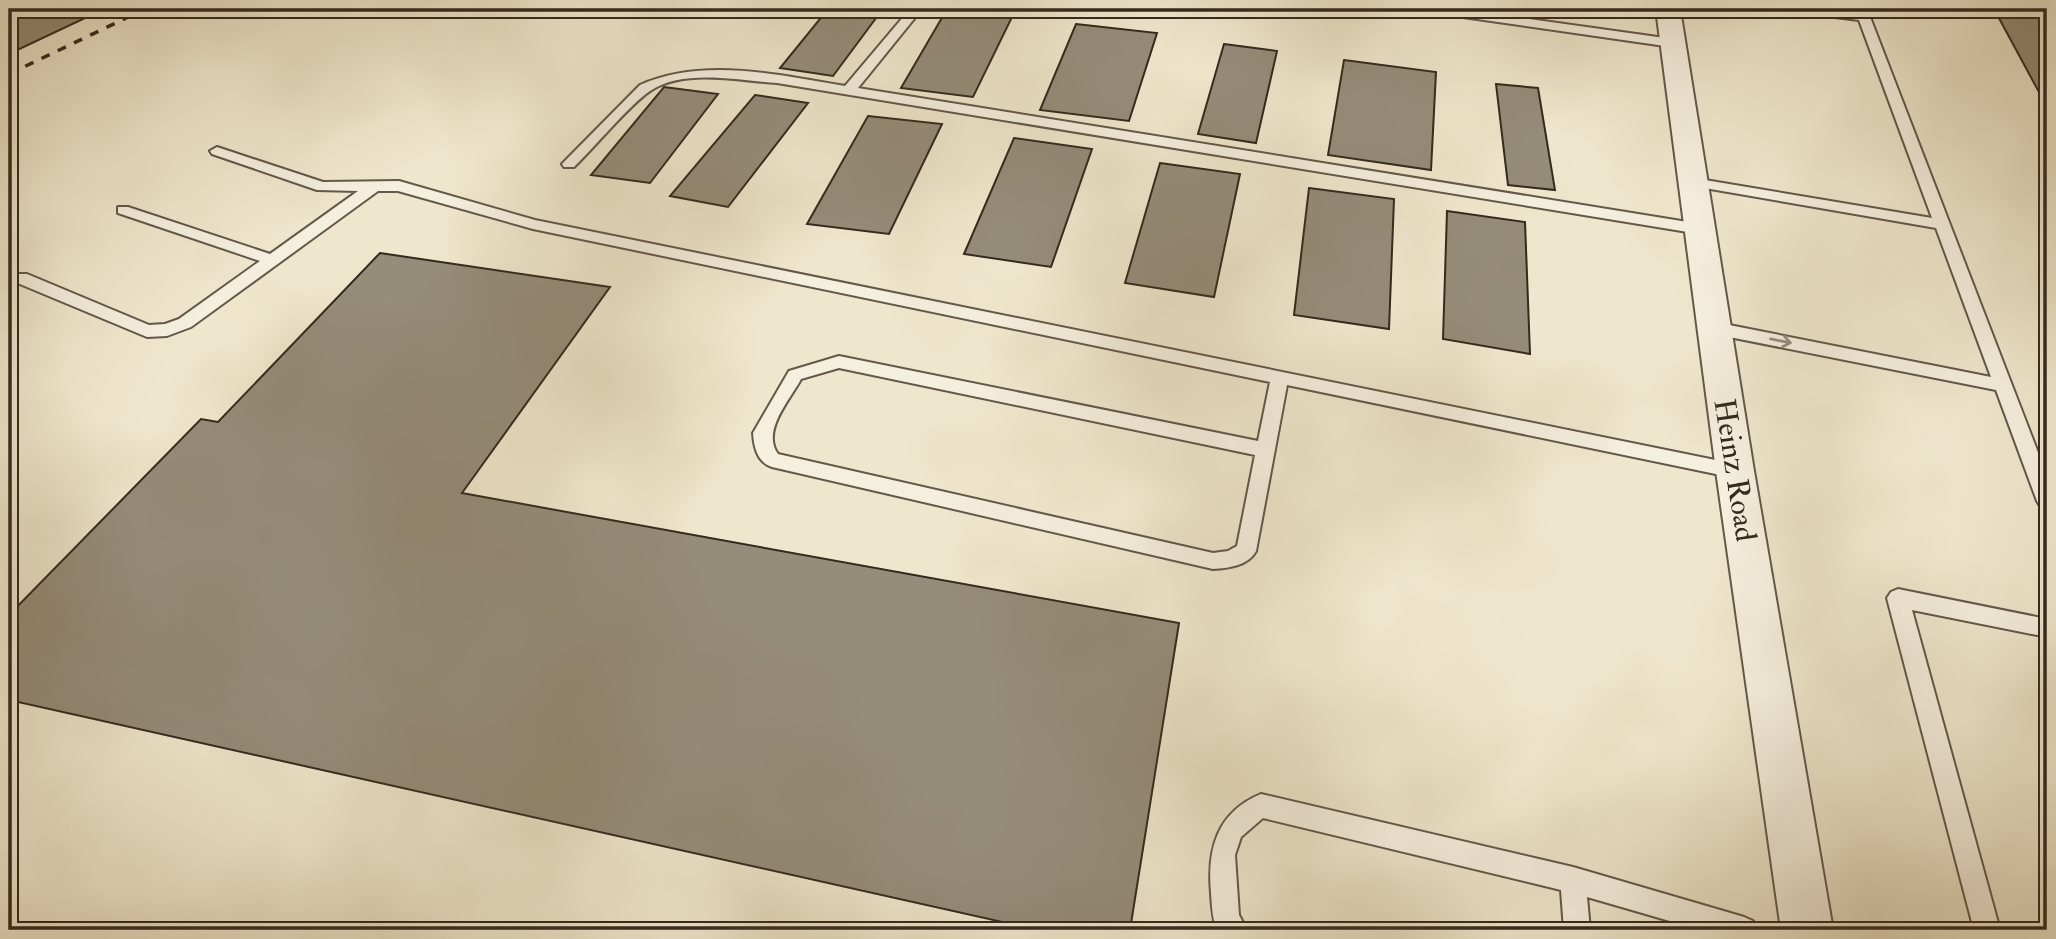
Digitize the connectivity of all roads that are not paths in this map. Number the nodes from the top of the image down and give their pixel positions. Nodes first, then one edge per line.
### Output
1 (916, 9) edge
2 (1435, 9) edge
3 (1802, 9) edge
4 (1670, 26) edge
5 (849, 90) junction
6 (217, 151) dead end
7 (569, 164) dead end
8 (1693, 182) junction
9 (373, 188) junction
10 (123, 211) dead end
11 (1940, 224) junction
12 (1700, 229) junction
13 (272, 260) junction
14 (21, 278) dead end
15 (1714, 328) junction
16 (1280, 377) junction
17 (2001, 385) junction
18 (1266, 450) junction
19 (1735, 471) junction
20 (2047, 501) edge
21 (2047, 628) edge
22 (1573, 880) junction
23 (1234, 930) edge
24 (1577, 930) edge
25 (1744, 930) edge
26 (1807, 930) edge
27 (1987, 930) edge

1 - 5 lane
2 - 4 lane
3 - 11 lane
4 - 8 street, Heinz Road
5 - 7 lane
5 - 12 lane
6 - 9 lane
8 - 11 lane
8 - 12 street, Heinz Road
9 - 13 lane
9 - 16 lane
10 - 13 lane
11 - 17 lane
12 - 15 street, Heinz Road
13 - 14 lane
15 -> 17 lane
15 - 19 street, Heinz Road
16 - 18 lane
16 - 19 lane
17 - 20 lane
18 - 18 lane
19 - 26 street, Heinz Road
21 - 27 lane
22 - 23 lane
22 - 24 lane
22 - 25 lane

